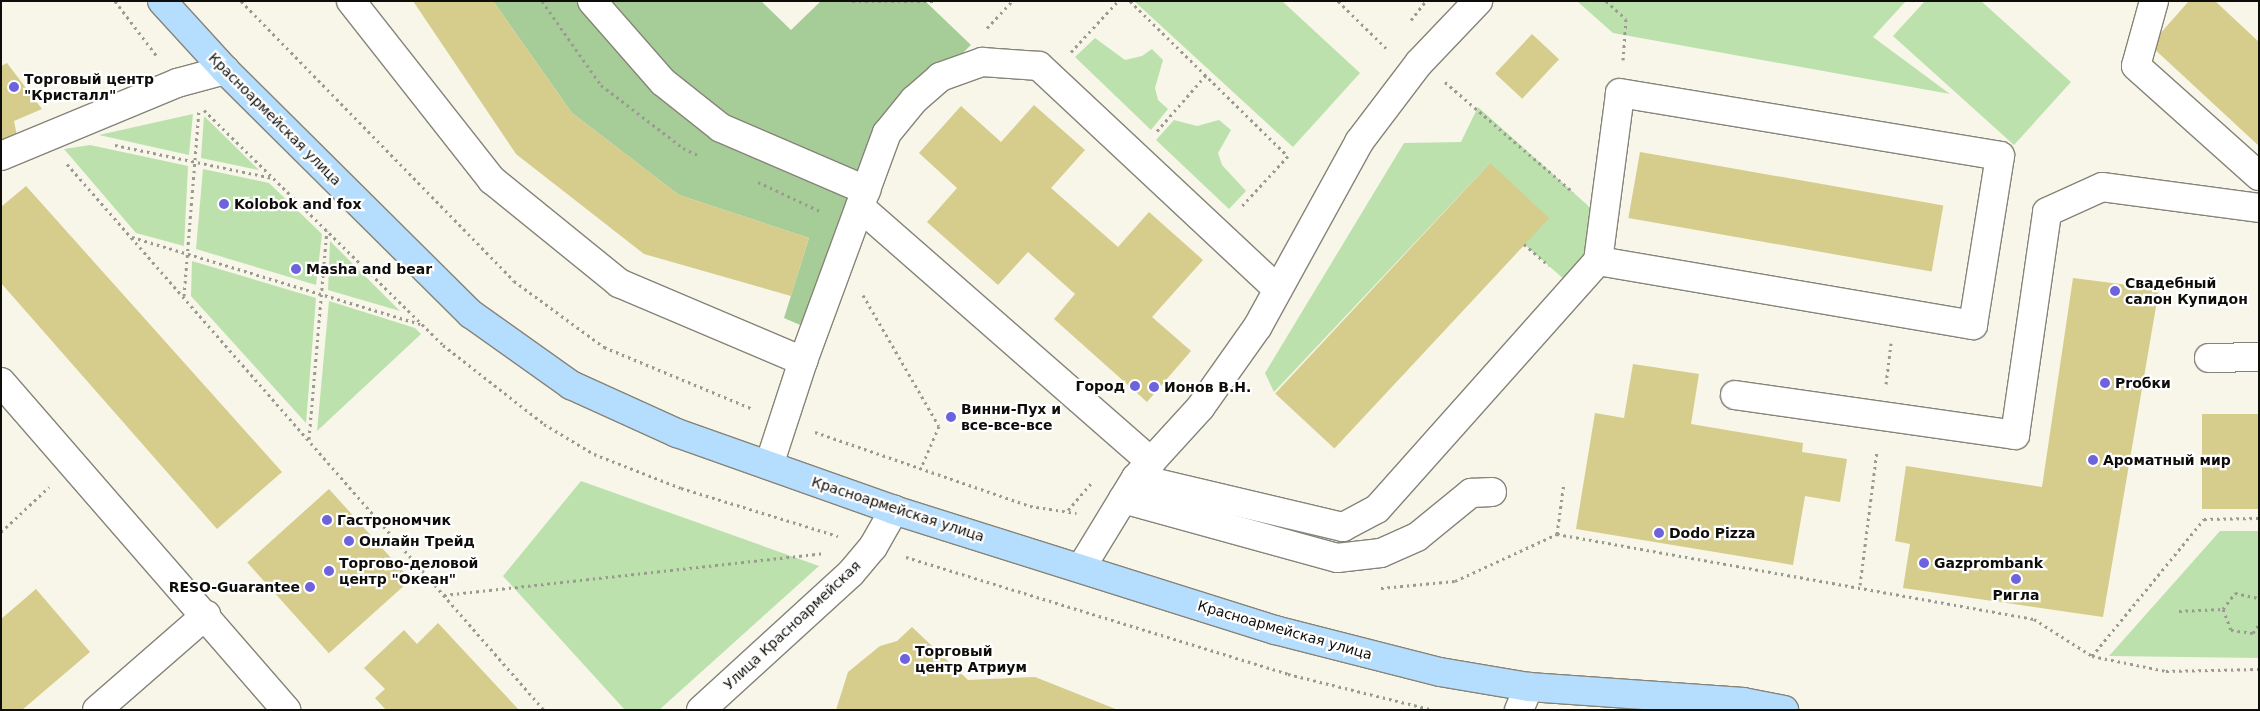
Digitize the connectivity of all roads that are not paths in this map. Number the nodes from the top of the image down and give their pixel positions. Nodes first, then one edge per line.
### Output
1 (162, 1) edge
2 (351, 1) edge
3 (592, 1) edge
4 (1478, 1) edge
5 (2154, 1) edge
6 (225, 70) junction
7 (1, 156) edge
8 (2259, 176) edge
9 (863, 198) junction
10 (2259, 208) edge
11 (1598, 261) junction
12 (1276, 288) junction
13 (2259, 357) edge
14 (2209, 358) dead end
15 (803, 361) junction
16 (1, 382) edge
17 (1735, 395) dead end
18 (770, 465) junction
19 (1137, 480) junction
20 (1492, 492) dead end
21 (894, 510) junction
22 (1081, 568) junction
23 (206, 615) junction
24 (1524, 698) edge
25 (97, 710) edge
26 (286, 710) edge
27 (701, 710) edge
28 (1784, 710) edge

1 - 6 main road, Красноармейская улица
2 - 15 street
3 - 9 street
4 - 12 street
5 - 8 street
6 - 7 street
6 - 18 main road, Красноармейская улица
9 - 12 street
9 - 15 street
9 - 19 street
10 - 17 street
11 - 11 street
11 - 19 street
12 - 19 street
13 - 14 street
15 - 18 street
16 - 23 street
18 - 21 main road, Красноармейская улица
19 - 20 street
19 - 22 street
21 - 22 main road, Красноармейская улица
21 - 27 street, Улица Красноармейская
22 - 24 main road, Красноармейская улица
23 - 25 street
23 - 26 street
24 - 28 main road, Красноармейская улица

